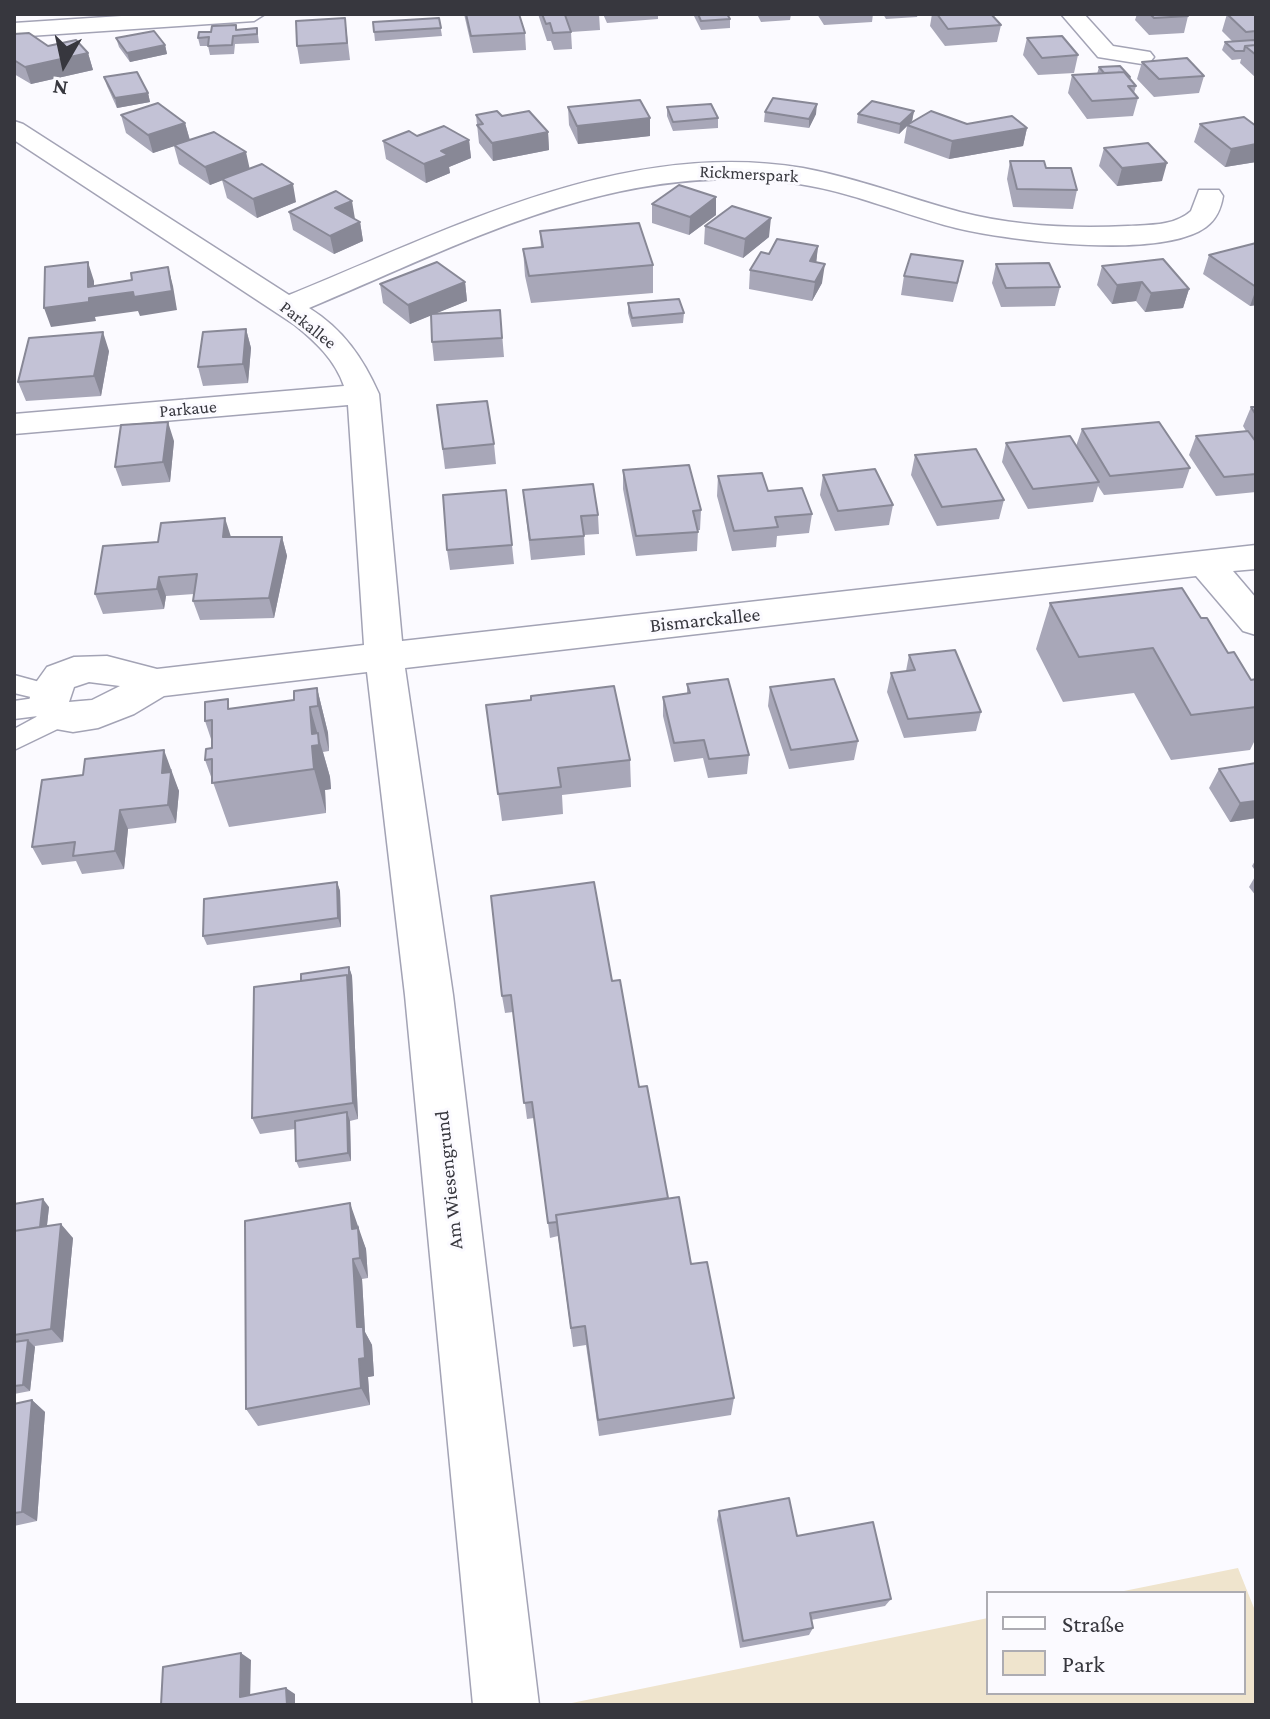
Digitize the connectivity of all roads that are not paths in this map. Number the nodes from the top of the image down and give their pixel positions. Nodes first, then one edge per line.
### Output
1 (254, 14) edge
2 (1072, 14) edge
3 (14, 30) edge
4 (1142, 57) dead end
5 (14, 129) edge
6 (1209, 196) dead end
7 (287, 306) junction
8 (363, 394) junction
9 (14, 424) edge
10 (1256, 557) edge
11 (1205, 563) junction
12 (1256, 622) edge
13 (384, 656) junction
14 (37, 702) edge
15 (14, 740) edge
16 (506, 1705) edge

1 - 3 street
2 - 4 street
5 - 7 street, Parkallee
6 - 7 street, Rickmerspark
7 - 8 street, Parkallee
8 - 9 street, Parkaue
8 - 13 street, Parkallee
10 - 11 street, Bismarckallee
11 - 12 street
11 - 13 street, Bismarckallee
13 - 14 street, Bismarckallee
13 - 16 street, Am Wiesengrund
14 - 15 lane

